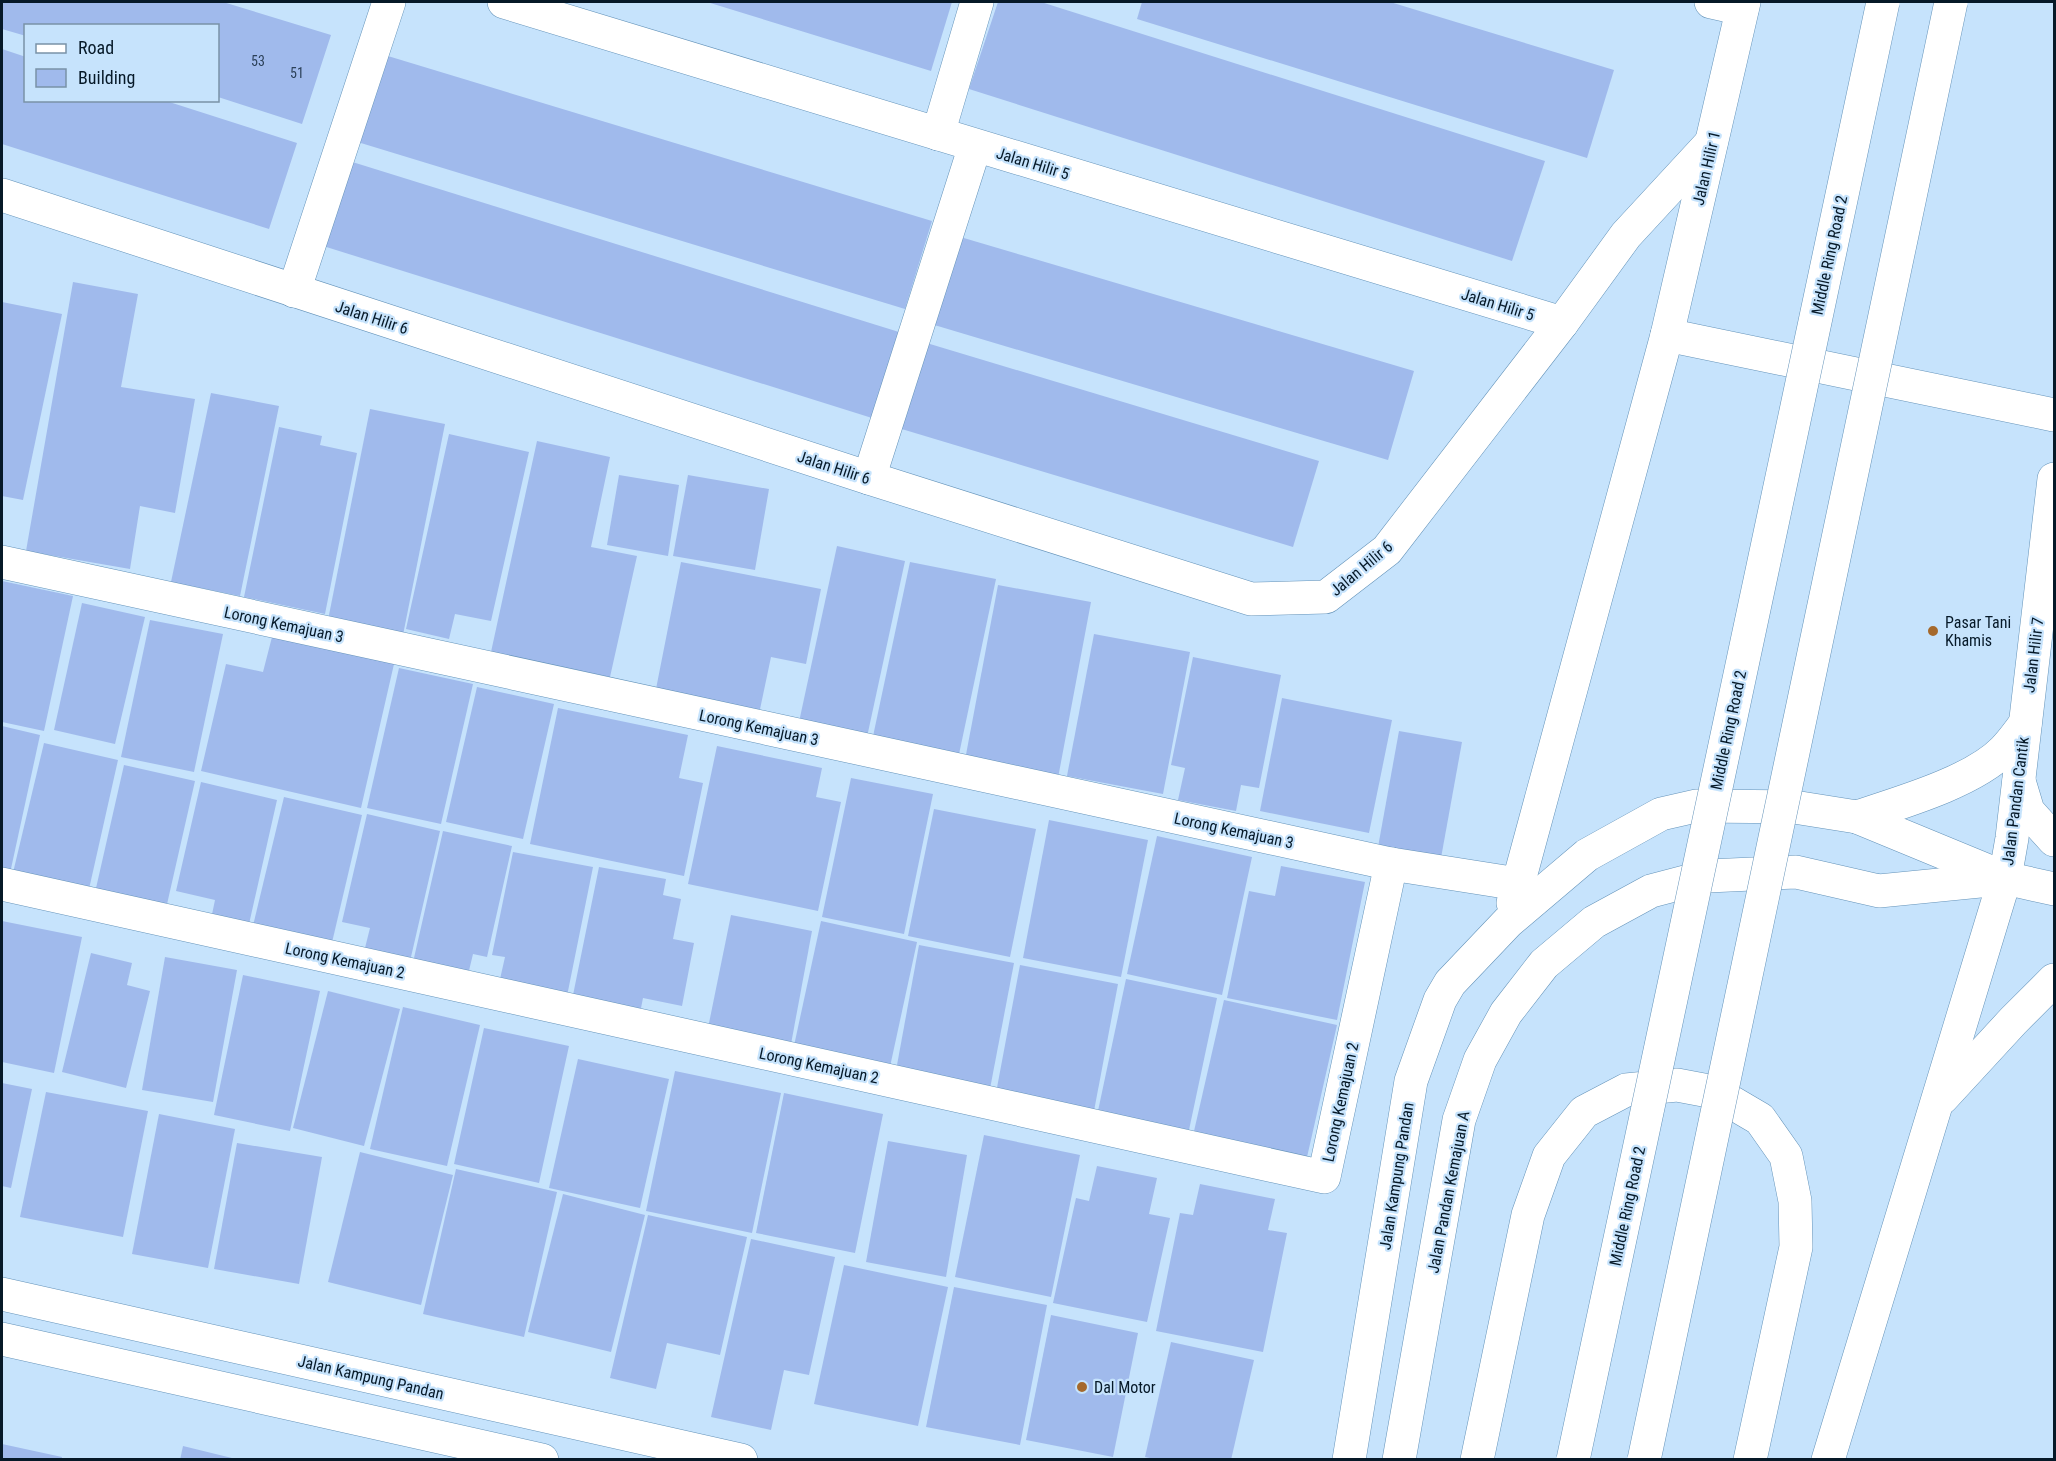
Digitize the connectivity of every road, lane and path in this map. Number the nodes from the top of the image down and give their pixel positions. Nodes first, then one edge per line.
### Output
1 (388, 2) edge
2 (504, 2) edge
3 (977, 2) edge
4 (1882, 2) edge
5 (1951, 2) edge
6 (1732, 4) edge
7 (938, 134) junction
8 (1711, 143) junction
9 (975, 146) junction
10 (2, 195) edge
11 (294, 291) junction
12 (1562, 323) junction
13 (1667, 335) junction
14 (2055, 415) edge
15 (868, 478) junction
16 (2055, 479) edge
17 (2050, 552) edge
18 (2, 562) edge
19 (2025, 724) junction
20 (2018, 780) junction
21 (1857, 818) junction
22 (2055, 840) edge
23 (1391, 864) junction
24 (2005, 878) junction
25 (2, 884) edge
26 (1518, 884) junction
27 (2055, 889) edge
28 (1508, 922) junction
29 (2055, 980) edge
30 (1936, 1105) junction
31 (2, 1294) edge
32 (2, 1339) edge
33 (542, 1460) edge
34 (741, 1460) edge
35 (1349, 1460) edge
36 (1399, 1460) edge
37 (1477, 1460) edge
38 (1573, 1460) edge
39 (1644, 1460) edge
40 (1750, 1460) edge
41 (1828, 1460) edge

1 - 11 main road
2 - 7 main road, Jalan Hilir 5
3 - 7 main road
4 - 38 main road, Middle Ring Road 2, bridge
5 - 39 main road, bridge
6 - 8 main road, Jalan Hilir 1
7 - 9 main road, Jalan Hilir 5
8 - 12 main road, Jalan Hilir 6
8 - 13 main road, Jalan Hilir 1
9 - 12 main road, Jalan Hilir 5
9 - 15 main road
10 - 11 main road, Jalan Hilir 6
11 - 15 main road, Jalan Hilir 6
12 - 15 main road, Jalan Hilir 6
13 - 14 main road
13 - 26 main road, Jalan Hilir 1
16 - 17 main road, Jalan Hilir 7
17 - 19 main road, Jalan Hilir 7
18 - 23 main road, Lorong Kemajuan 3
19 - 20 main road, Jalan Pandan Cantik
19 - 21 main road
20 - 22 main road
20 - 24 main road, Jalan Pandan Cantik
21 - 24 main road, Jalan Pandan Kemajuan A
21 - 28 main road, Jalan Pandan Kemajuan A
23 - 25 main road, Lorong Kemajuan 2
23 - 26 main road, Lorong Kemajuan 3
24 - 27 main road, Jalan Pandan Kemajuan A
24 - 30 main road, Jalan Pandan Cantik
24 - 36 main road, Jalan Pandan Kemajuan A
26 - 28 main road, Jalan Hilir 1
28 - 35 main road, Jalan Kampung Pandan
29 - 30 main road
30 - 41 main road, Jalan Pandan Cantik
31 - 34 main road, Jalan Kampung Pandan
32 - 33 main road
37 - 40 main road

